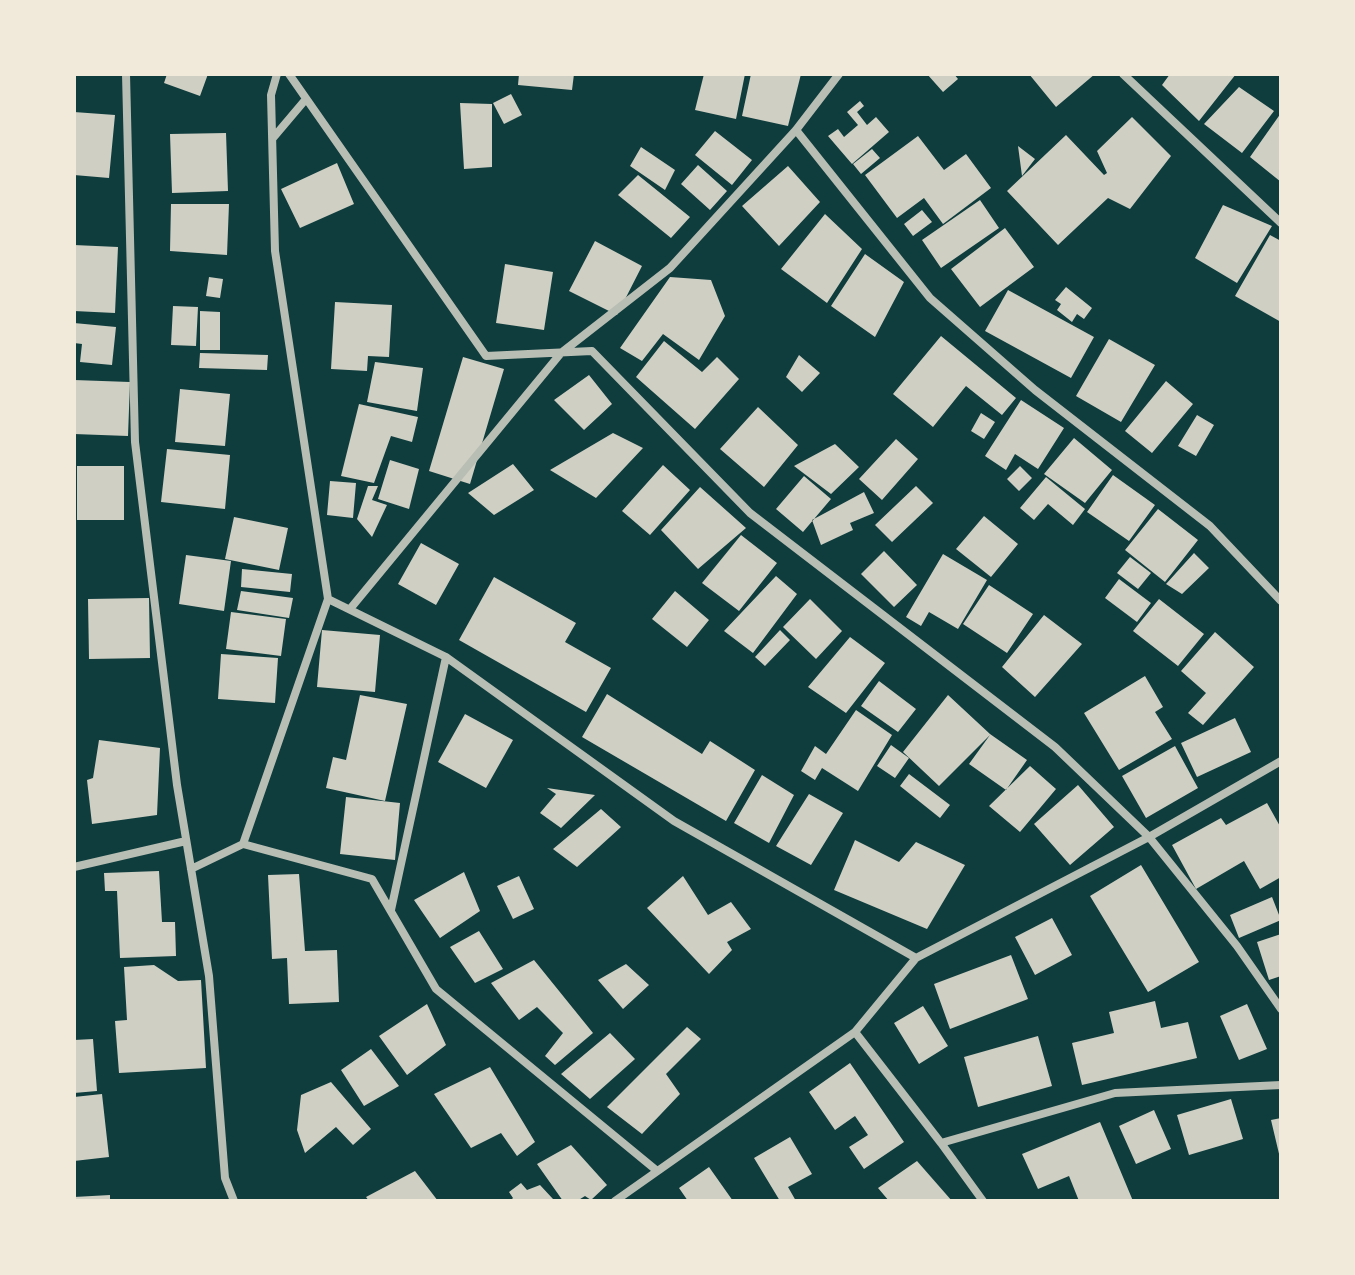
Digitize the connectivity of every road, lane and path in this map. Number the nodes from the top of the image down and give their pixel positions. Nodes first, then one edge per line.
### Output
1 (126, 74) edge
2 (277, 74) edge
3 (289, 74) edge
4 (839, 74) edge
5 (1123, 74) edge
6 (306, 99) junction
7 (796, 130) junction
8 (272, 139) junction
9 (1281, 223) edge
10 (561, 353) junction
11 (328, 599) junction
12 (1281, 601) edge
13 (350, 609) junction
14 (446, 657) junction
15 (1281, 761) edge
16 (1149, 837) junction
17 (186, 841) junction
18 (243, 844) junction
19 (74, 867) edge
20 (191, 869) junction
21 (391, 911) junction
22 (916, 958) junction
23 (1281, 1009) edge
24 (855, 1032) junction
25 (1281, 1085) edge
26 (941, 1143) junction
27 (656, 1170) junction
28 (234, 1201) edge
29 (615, 1201) edge
30 (983, 1201) edge

1 - 17 street
2 - 8 street
3 - 6 street
4 - 7 street
5 - 9 street
6 - 8 street
6 - 10 street
7 - 10 street
7 - 12 street
8 - 11 street
10 - 13 street
10 - 16 street
11 - 13 street
11 - 18 street
13 - 14 street
14 - 21 street
14 - 22 street
15 - 16 street
16 - 22 street
16 - 23 street
17 - 19 street
17 - 20 street
18 - 20 street
18 - 21 street
20 - 28 street
21 - 27 street
22 - 24 street
24 - 26 street
24 - 27 street
25 - 26 street
26 - 30 street
27 - 29 street

